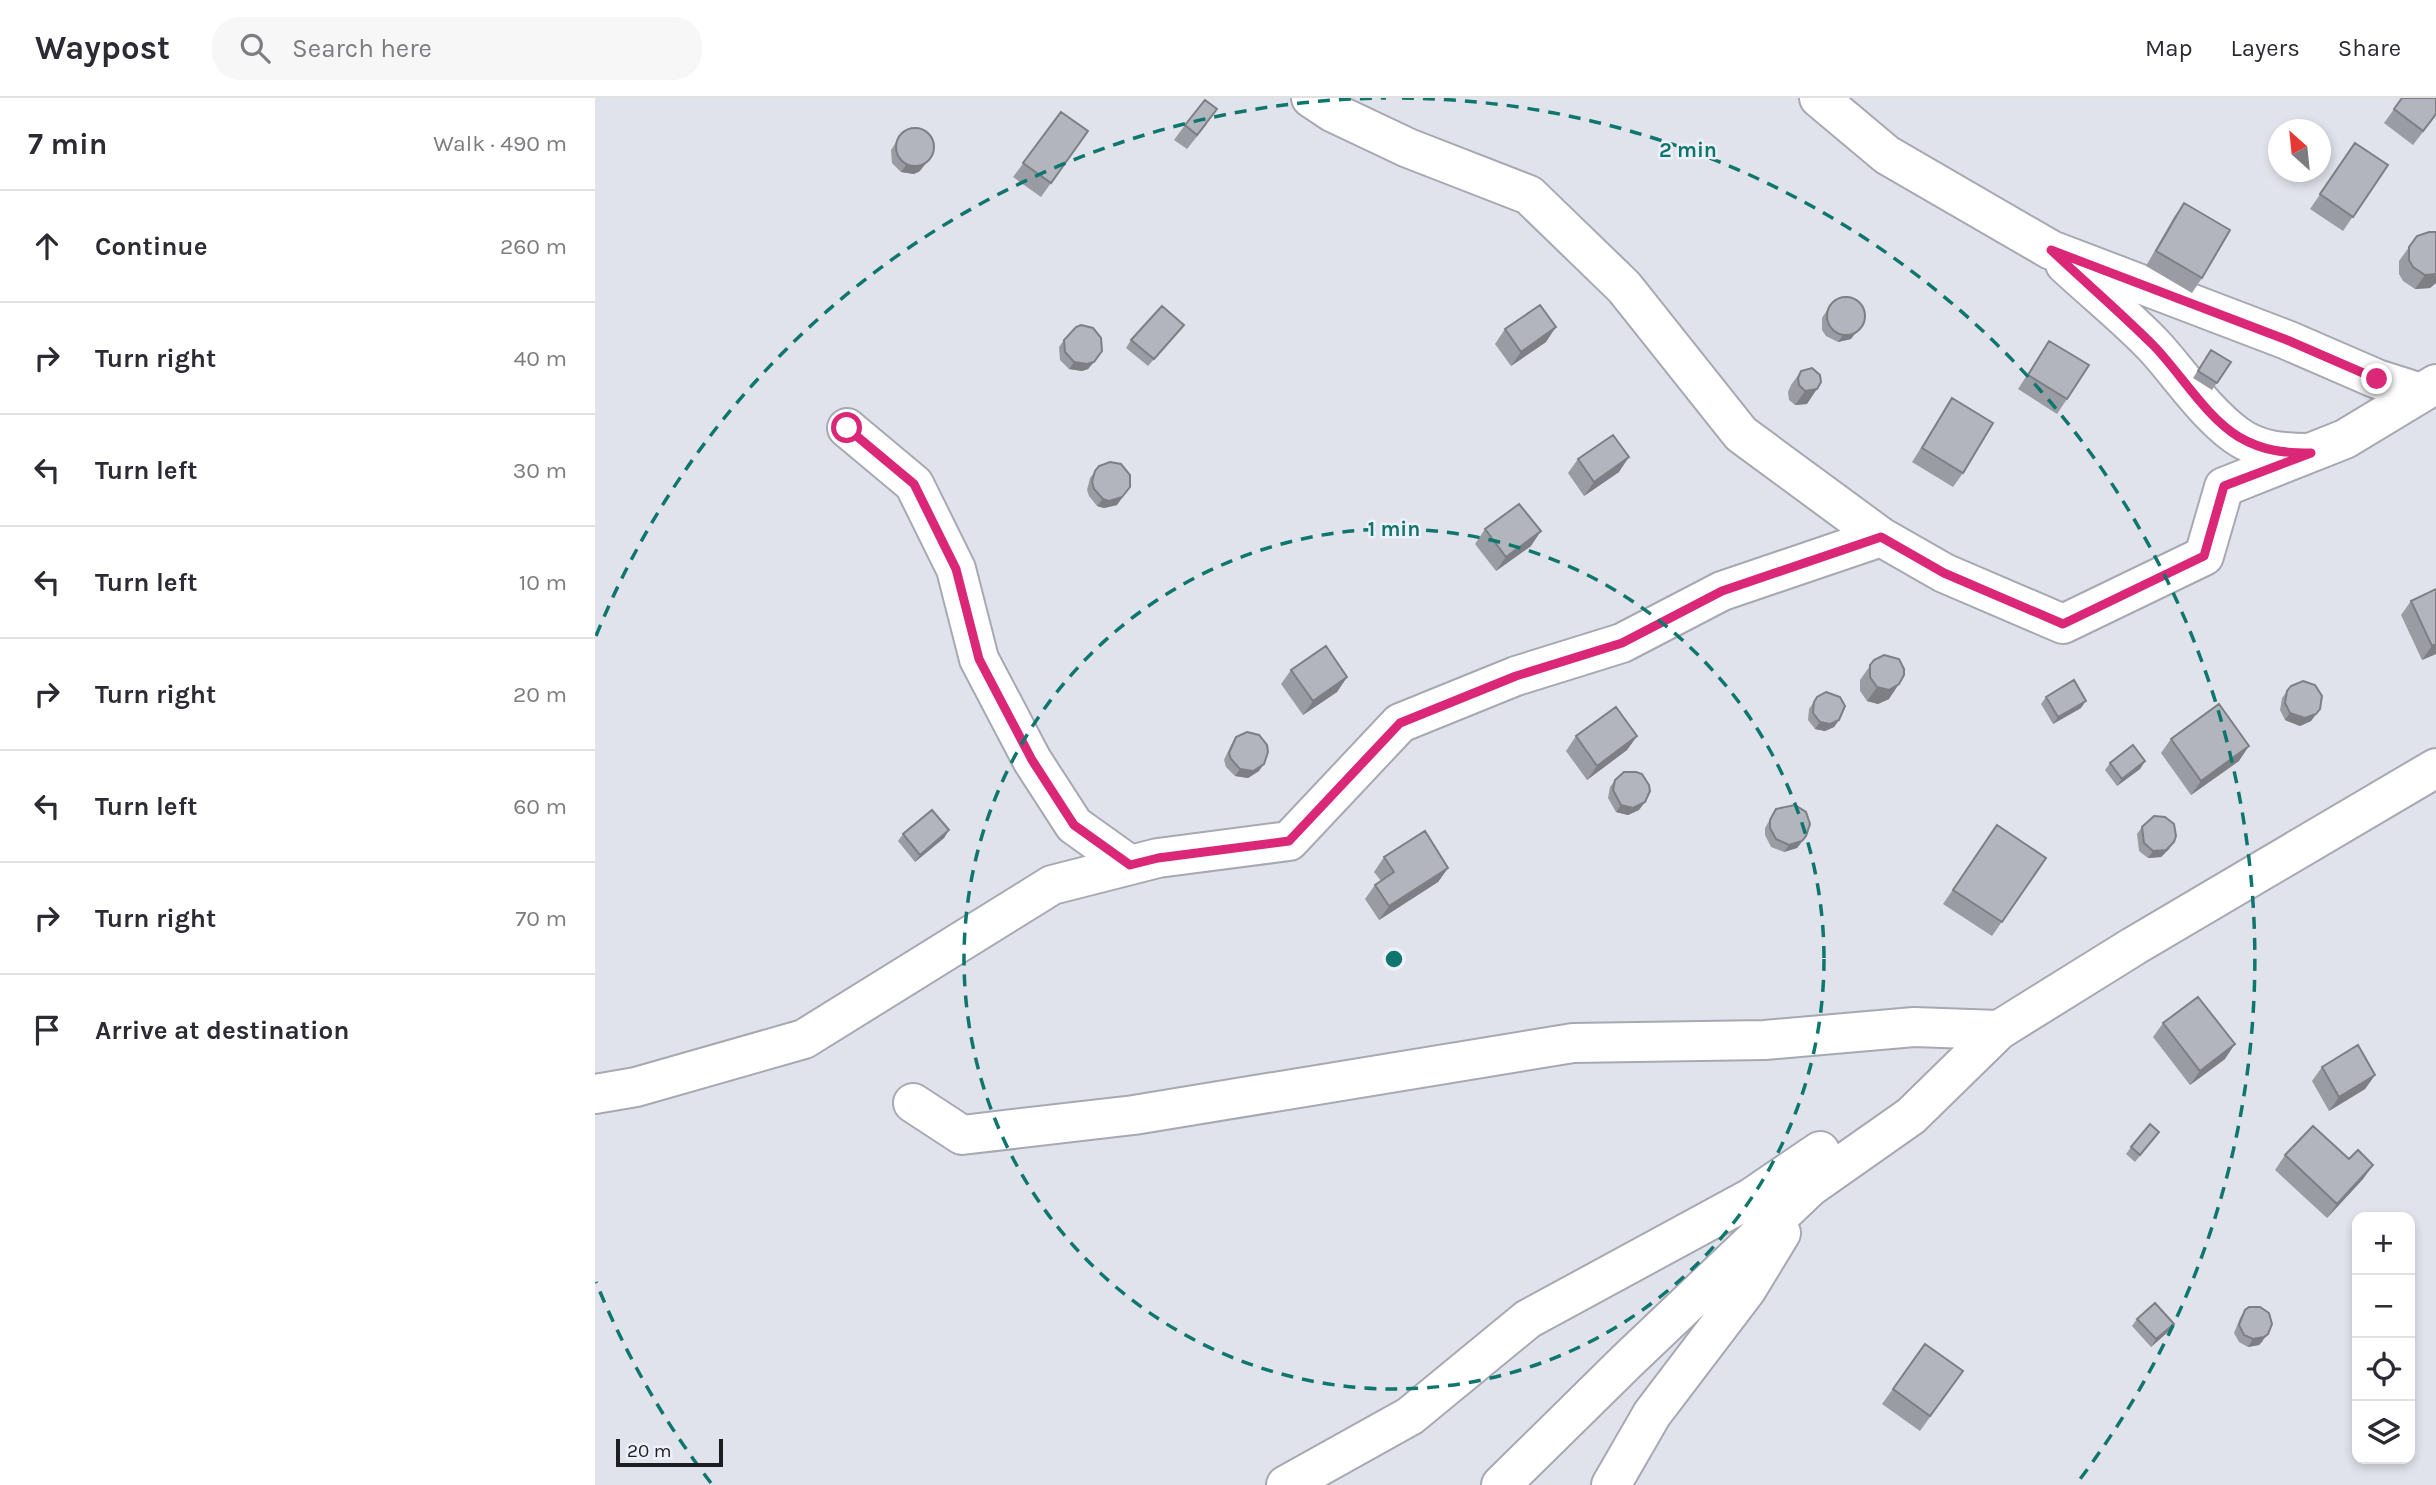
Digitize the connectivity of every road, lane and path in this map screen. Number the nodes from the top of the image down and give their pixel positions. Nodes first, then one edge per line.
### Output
1 (1311, 98) edge
2 (1819, 98) edge
3 (2051, 250) junction
4 (2428, 388) edge
5 (847, 428) dead end
6 (2311, 453) junction
7 (1881, 537) junction
8 (2436, 768) edge
9 (1130, 865) junction
10 (1999, 1030) junction
11 (595, 1094) edge
12 (913, 1103) dead end
13 (1809, 1187) junction
14 (1286, 1485) edge
15 (1501, 1485) edge
16 (1611, 1485) edge

1 - 7 street
2 - 3 street
3 - 4 street
3 - 6 street
4 - 6 street
5 - 9 street
6 - 7 street
7 - 9 street
8 - 10 street
9 - 11 street
10 - 12 street
10 - 13 street
10 - 14 street
13 - 15 street
13 - 16 street

